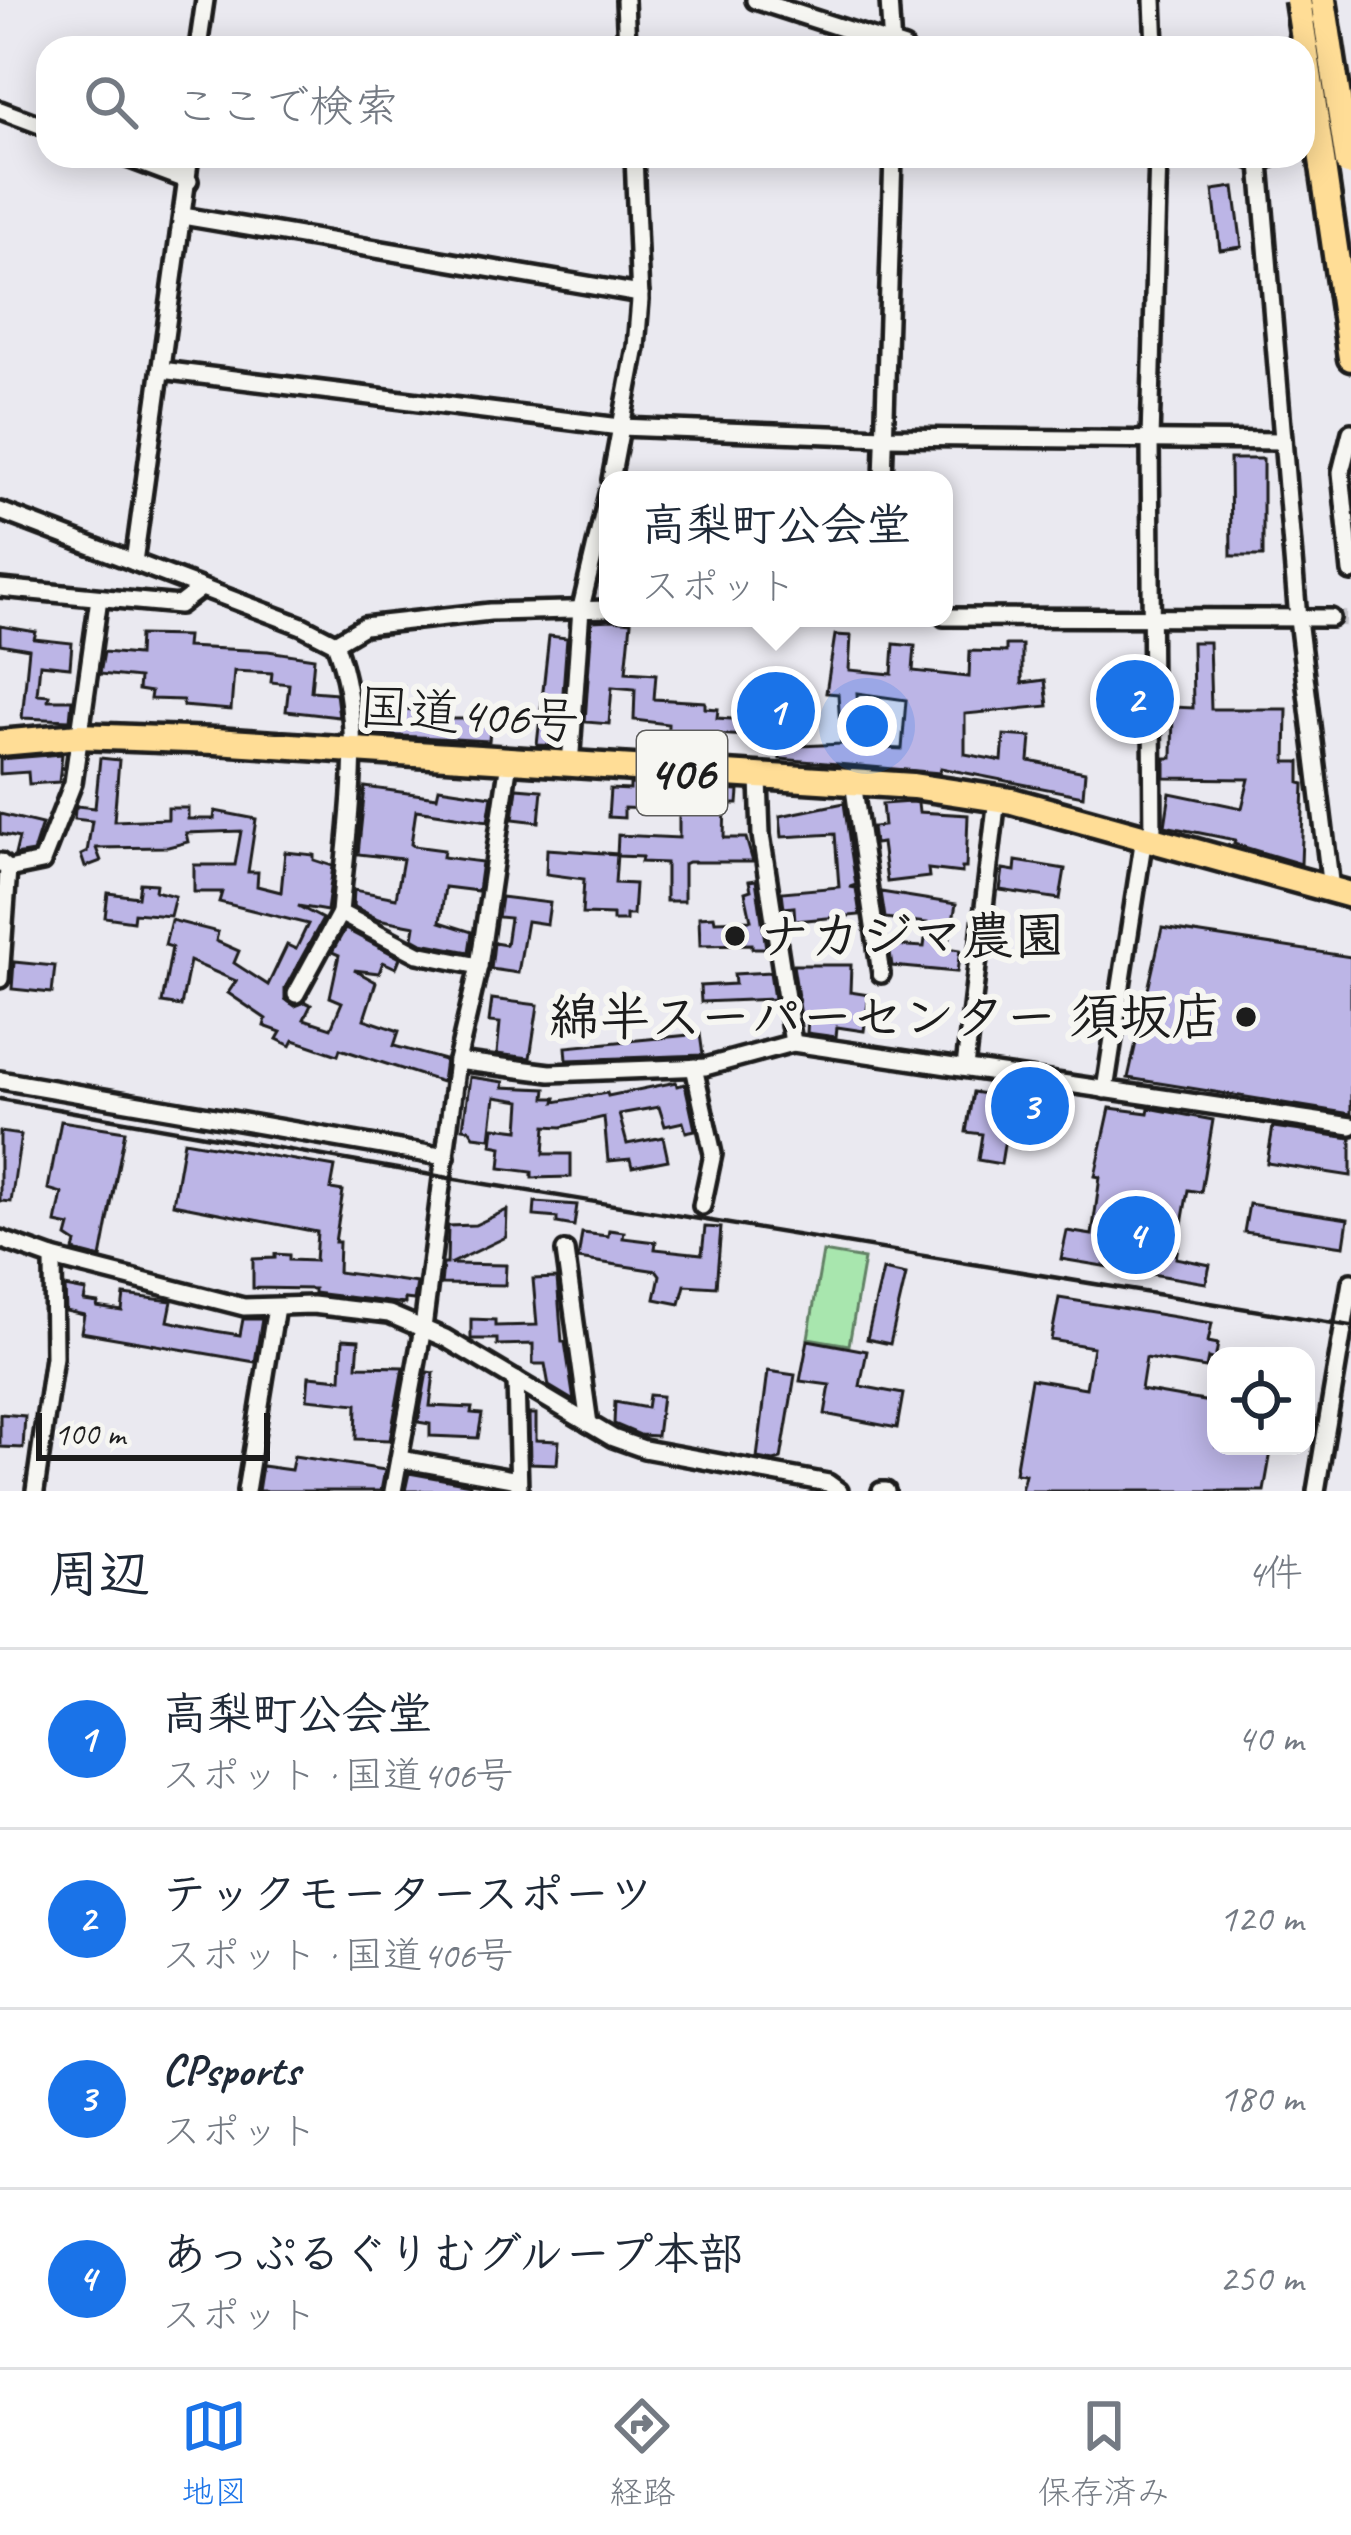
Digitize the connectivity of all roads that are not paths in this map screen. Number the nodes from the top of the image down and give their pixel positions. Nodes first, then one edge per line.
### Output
1 (205, 0) edge
2 (625, 0) edge
3 (755, 0) edge
4 (889, 0) edge
5 (1153, 0) edge
6 (1298, 0) edge
7 (1323, 0) edge
8 (200, 36) edge
9 (626, 36) edge
10 (863, 36) edge
11 (894, 36) edge
12 (1154, 36) edge
13 (1307, 36) edge
14 (1315, 69) edge
15 (0, 110) edge
16 (36, 124) edge
17 (1351, 130) edge
18 (1315, 140) edge
19 (154, 168) edge
20 (189, 168) edge
21 (635, 168) edge
22 (893, 168) edge
23 (1158, 168) edge
24 (1268, 168) edge
25 (1340, 171) edge
26 (188, 181) junction
27 (183, 216) junction
28 (640, 294) junction
29 (1351, 358) edge
30 (161, 370) junction
31 (620, 427) junction
32 (1351, 432) edge
33 (884, 437) junction
34 (1150, 440) junction
35 (1283, 441) junction
36 (612, 471) edge
37 (883, 471) edge
38 (0, 511) edge
39 (599, 532) edge
40 (134, 562) junction
41 (1351, 572) edge
42 (201, 587) junction
43 (0, 588) edge
44 (99, 598) junction
45 (581, 608) junction
46 (599, 609) edge
47 (1150, 615) junction
48 (953, 617) edge
49 (1331, 618) tunnel mouth
50 (1298, 619) junction
51 (335, 643) junction
52 (80, 736) junction
53 (0, 743) edge
54 (353, 751) junction
55 (509, 761) junction
56 (570, 766) junction
57 (759, 778) junction
58 (853, 782) junction
59 (997, 798) junction
60 (1148, 838) junction
61 (4, 866) edge
62 (1341, 892) edge
63 (340, 913) junction
64 (479, 966) junction
65 (881, 974) dead end
66 (0, 979) edge
67 (296, 994) dead end
68 (793, 1043) junction
69 (457, 1061) junction
70 (694, 1067) junction
71 (965, 1067) junction
72 (0, 1081) edge
73 (1105, 1090) junction
74 (1351, 1126) edge
75 (446, 1157) junction
76 (702, 1206) dead end
77 (0, 1239) edge
78 (565, 1251) dead end
79 (52, 1258) junction
80 (1351, 1282) edge
81 (276, 1307) junction
82 (423, 1328) junction
83 (516, 1380) junction
84 (589, 1424) junction
85 (400, 1459) junction
86 (518, 1486) edge
87 (35, 1491) edge
88 (246, 1491) edge
89 (393, 1491) edge
90 (839, 1491) edge
91 (1316, 1491) edge

1 - 8 street
2 - 9 street
3 - 10 street
4 - 11 street
5 - 12 street
6 - 13 highway, bridge
7 - 25 highway, bridge
14 - 25 highway, bridge
15 - 16 street
17 - 18 street
19 - 26 street
20 - 26 street
21 - 28 street
22 - 33 street
23 - 34 street
24 - 35 street
25 - 29 highway
26 - 27 street
27 - 28 street
27 - 30 street
28 - 31 street
30 - 31 street
30 - 40 street
31 - 33 street
31 - 36 street
32 - 41 street
33 - 34 street
33 - 37 street
34 - 35 street
34 - 47 street
35 - 50 street
38 - 40 street
39 - 45 street
40 - 42 street
42 - 44 street
42 - 51 street
43 - 44 street
44 - 52 street
45 - 46 street
45 - 51 street
45 - 56 street
47 - 48 street
47 - 50 street
47 - 60 street
49 - 50 street
50 - 62 street
51 - 54 street
52 - 53 highway, 国道406号 / 406
52 - 54 highway, 国道406号 / 406
52 - 61 street
54 - 55 highway, 国道406号 / 406
54 - 63 street
55 - 56 highway, 国道406号 / 406
55 - 64 street
56 - 57 highway, 国道406号 / 406
57 - 58 highway, 国道406号 / 406
57 - 68 street
58 - 59 highway, 国道406号 / 406
58 - 65 street
59 - 60 highway, 国道406号 / 406
59 - 71 street
60 - 62 highway, 国道406号 / 406
60 - 73 street
61 - 66 street
63 - 64 street
63 - 67 street
64 - 69 street
68 - 70 street
68 - 71 street
69 - 70 street
69 - 75 street
70 - 76 street
71 - 73 street
72 - 75 street
73 - 74 street
75 - 82 street
77 - 79 street
78 - 84 street
79 - 81 street
79 - 87 street
80 - 91 street
81 - 82 street
81 - 88 street
82 - 83 street
82 - 85 street
83 - 84 street
83 - 86 street
84 - 90 street
85 - 86 street
85 - 89 street

